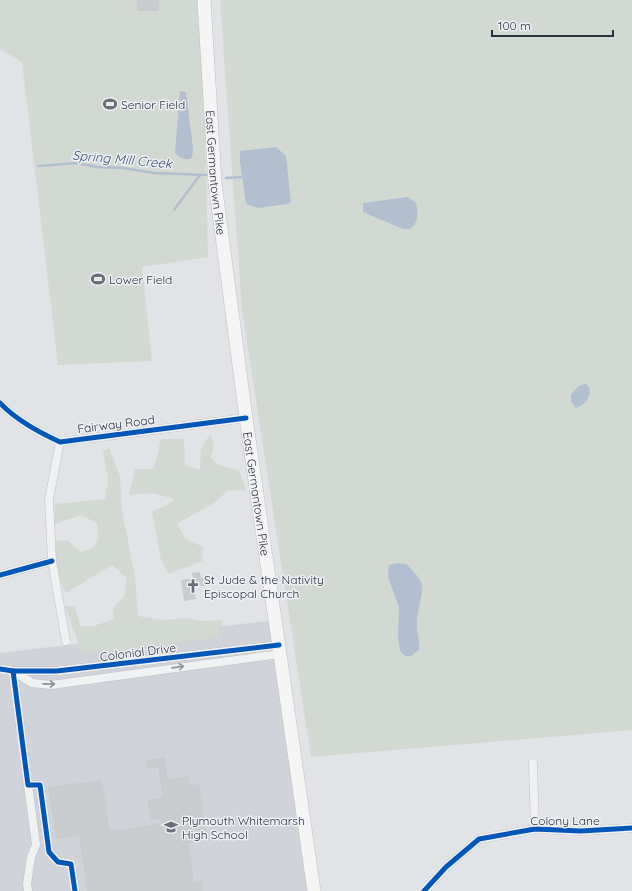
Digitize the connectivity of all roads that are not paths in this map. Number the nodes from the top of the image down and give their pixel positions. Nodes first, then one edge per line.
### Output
1 (204, 0) edge
2 (0, 403) edge
3 (246, 418) junction
4 (60, 442) junction
5 (52, 561) junction
6 (0, 575) edge
7 (66, 641) dead end
8 (280, 650) junction
9 (0, 669) edge
10 (13, 672) junction
11 (533, 763) dead end
12 (28, 786) junction
13 (632, 828) edge
14 (535, 829) junction
15 (28, 891) edge
16 (75, 891) edge
17 (314, 891) edge
18 (424, 891) edge

1 - 3 main road, East Germantown Pike
2 - 4 street
3 - 4 street, Fairway Road
3 - 8 main road, East Germantown Pike
4 - 5 street
5 - 6 street
5 - 7 street
8 - 10 street, Colonial Drive
10 -> 8 street, Colonial Drive
8 - 17 main road, East Germantown Pike
9 - 10 street, Colonial Drive
10 - 12 street
11 - 14 street
12 - 15 street
12 - 16 street
13 - 14 street, Colony Lane
14 - 18 street, Colony Lane

